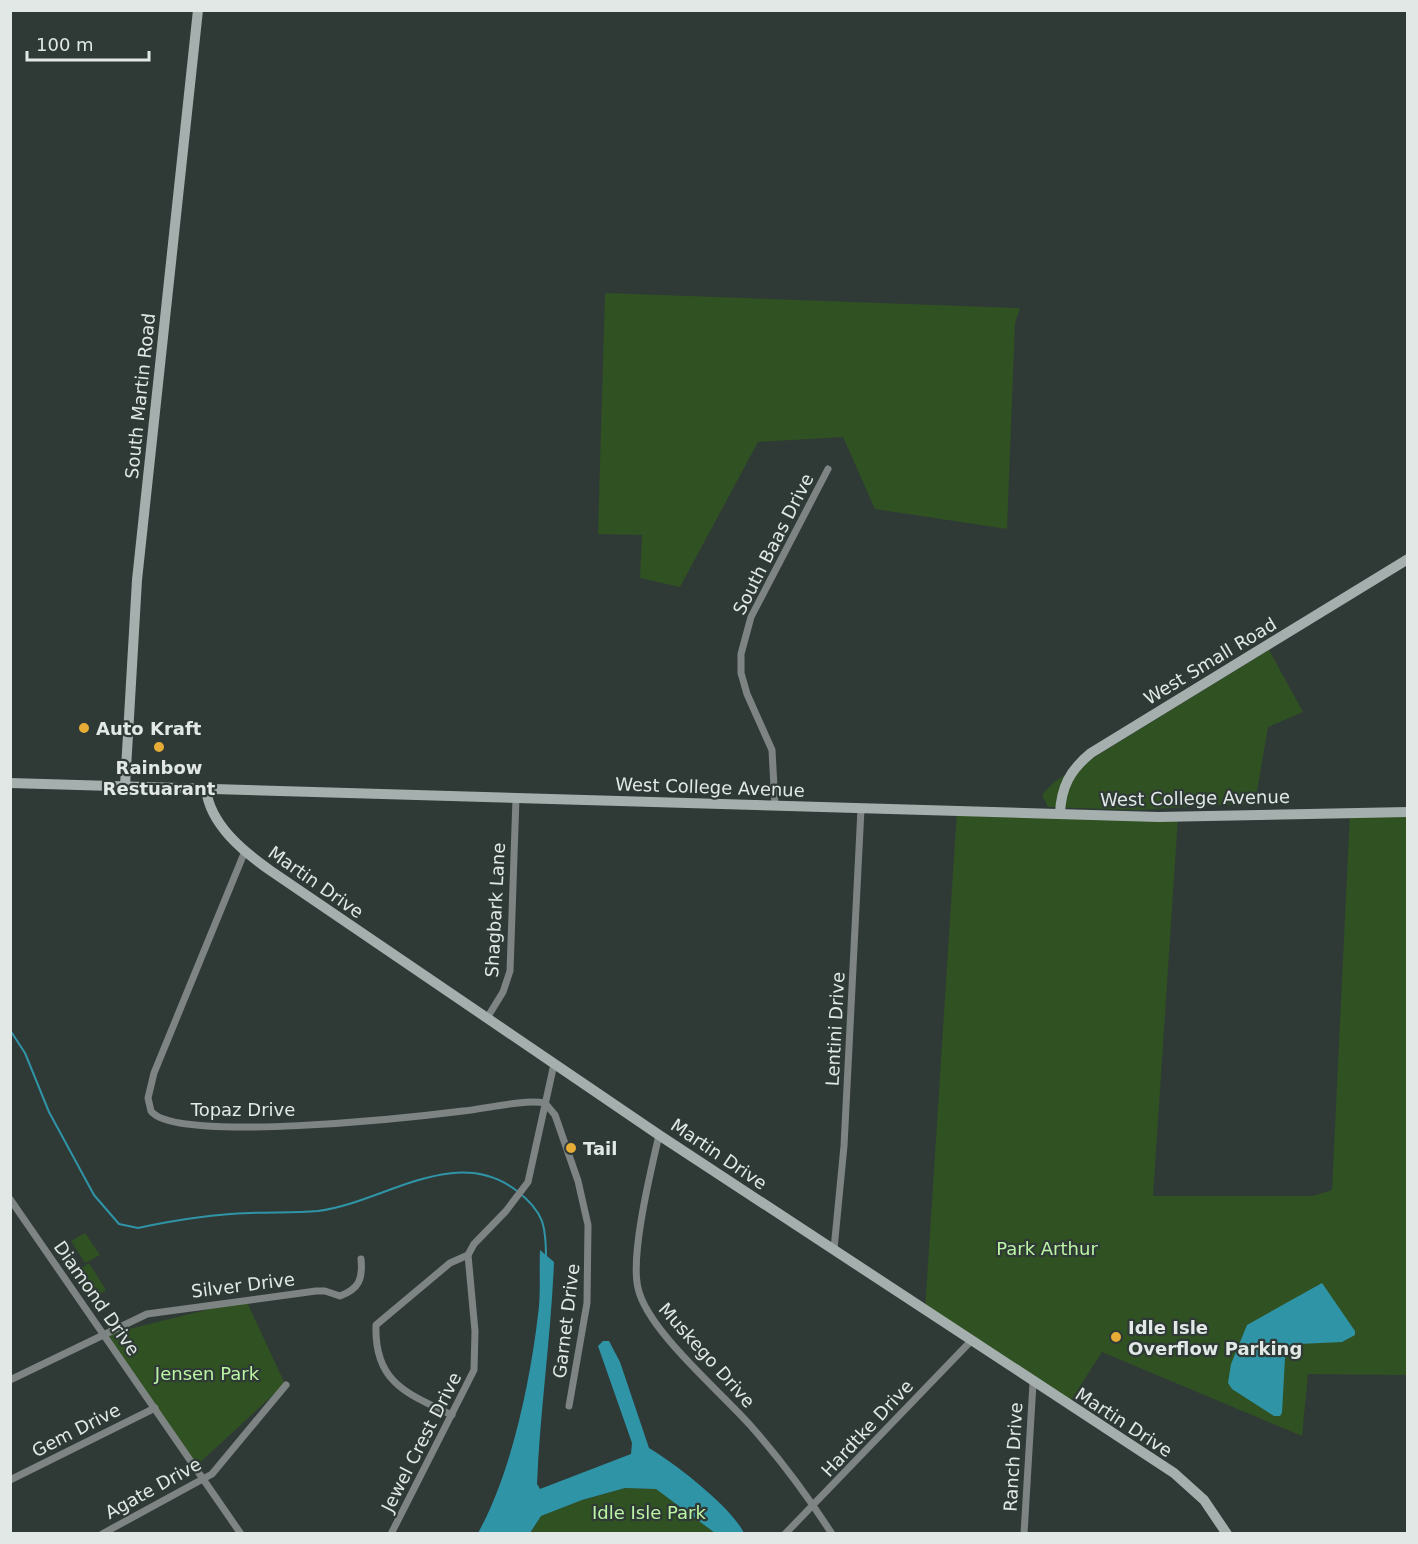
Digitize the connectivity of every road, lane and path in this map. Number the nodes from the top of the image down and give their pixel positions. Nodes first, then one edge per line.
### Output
1 (198, 10) edge
2 (828, 469) dead end
3 (1407, 559) edge
4 (10, 783) edge
5 (125, 786) junction
6 (206, 789) junction
7 (516, 798) junction
8 (775, 806) junction
9 (861, 809) junction
10 (1407, 812) edge
11 (1060, 814) junction
12 (245, 851) junction
13 (487, 1018) junction
14 (554, 1064) junction
15 (544, 1103) junction
16 (659, 1135) junction
17 (10, 1199) edge
18 (834, 1249) junction
19 (468, 1255) junction
20 (361, 1259) dead end
21 (105, 1335) junction
22 (970, 1342) junction
23 (10, 1380) edge
24 (1033, 1383) junction
25 (286, 1385) dead end
26 (568, 1406) dead end
27 (155, 1408) junction
28 (452, 1415) junction
29 (10, 1480) edge
30 (204, 1480) junction
31 (814, 1505) junction
32 (102, 1533) edge
33 (241, 1533) edge
34 (391, 1533) edge
35 (784, 1533) edge
36 (832, 1533) edge
37 (1024, 1533) edge
38 (1227, 1533) edge

1 - 5 street, South Martin Road
2 - 8 street, South Baas Drive
3 - 11 street, West Small Road
4 - 5 street, West College Avenue
5 - 6 street, West College Avenue
6 - 7 street, West College Avenue
6 - 12 street, Martin Drive
7 - 8 street, West College Avenue
7 - 13 street, Shagbark Lane
8 - 9 street, West College Avenue
9 - 11 street, West College Avenue
9 - 18 street, Lentini Drive
10 - 11 street, West College Avenue
12 - 13 street, Martin Drive
12 - 15 street, Topaz Drive
13 - 14 street, Martin Drive
14 - 15 street
14 - 16 street, Martin Drive
15 - 19 street
15 - 26 street, Garnet Drive
16 - 18 street, Martin Drive
16 - 31 street, Muskego Drive
17 - 21 street, Diamond Drive
18 - 22 street, Martin Drive
19 - 28 street, Jewel Crest Drive
19 - 28 street
20 - 21 street, Silver Drive
21 - 23 street
21 - 27 street, Diamond Drive
22 - 24 street, Martin Drive
22 - 31 street, Hardtke Drive
24 - 37 street, Ranch Drive
24 - 38 street, Martin Drive
25 - 30 street, Agate Drive
27 - 29 street, Gem Drive
27 - 30 street, Diamond Drive
28 - 34 street, Jewel Crest Drive
30 - 32 street, Agate Drive
30 - 33 street, Diamond Drive
31 - 35 street, Hardtke Drive
31 - 36 street, Muskego Drive

